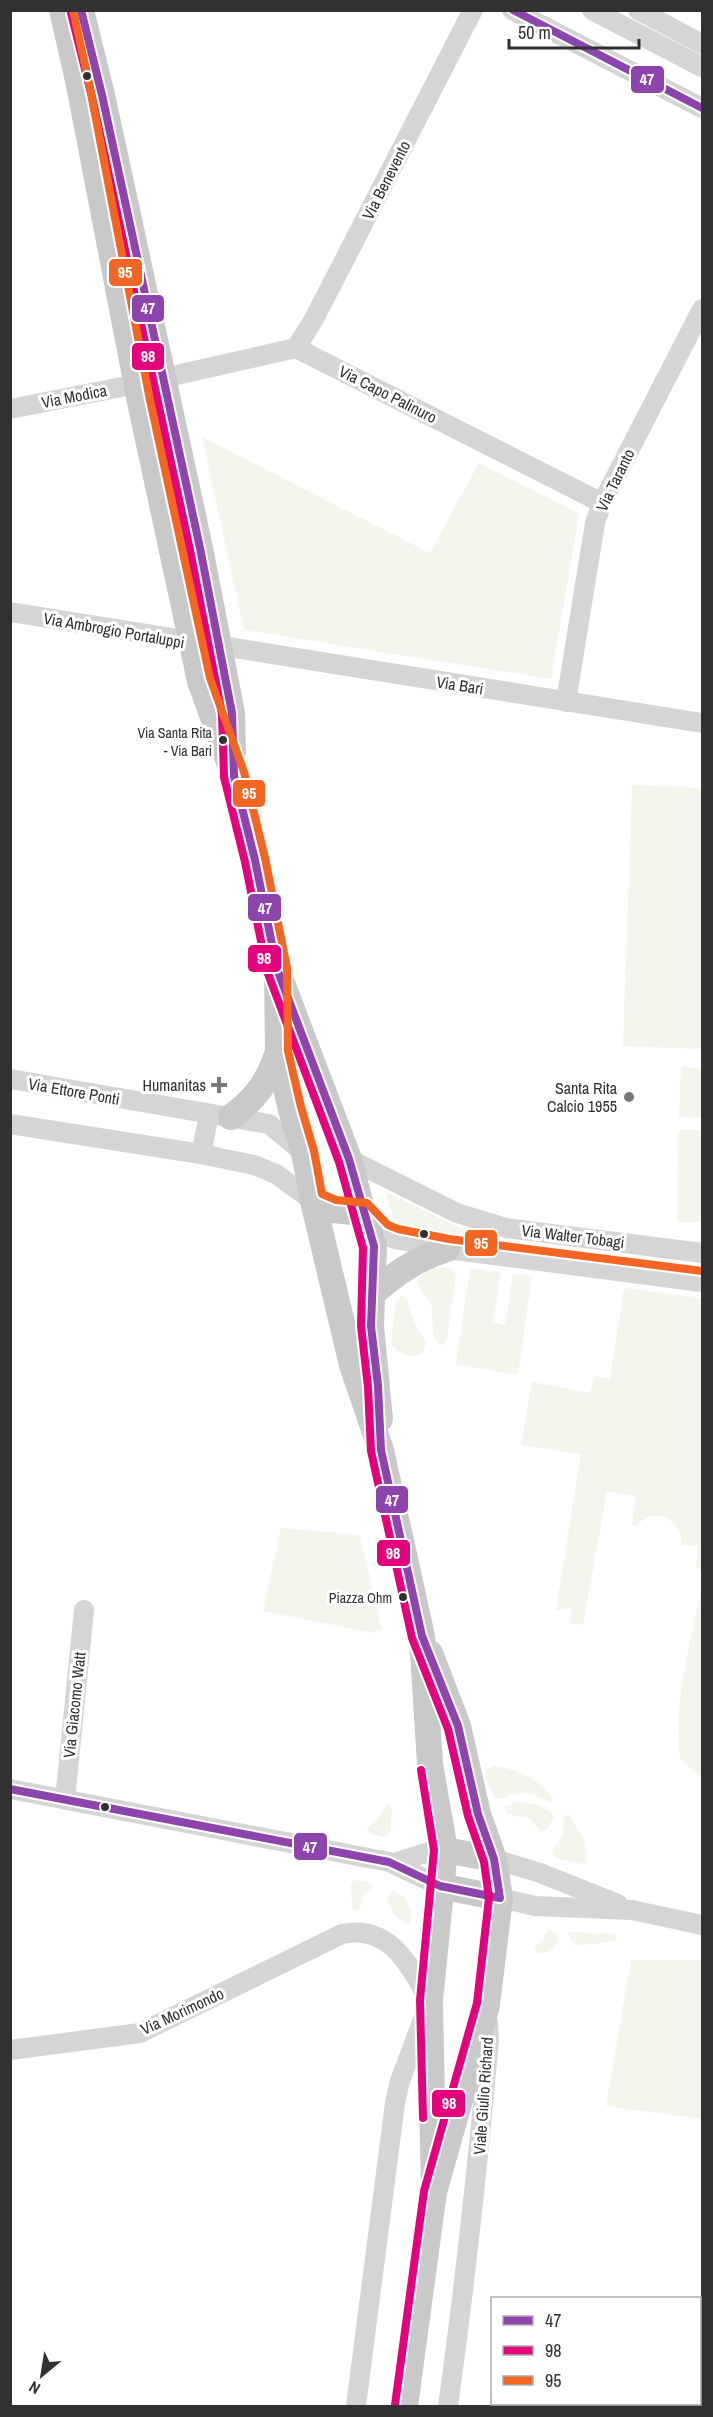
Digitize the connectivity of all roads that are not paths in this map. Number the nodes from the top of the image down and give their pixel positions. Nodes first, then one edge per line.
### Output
1 (62, 10) edge
2 (81, 10) edge
3 (473, 10) edge
4 (512, 10) edge
5 (592, 10) edge
6 (638, 10) edge
7 (702, 44) edge
8 (702, 68) edge
9 (702, 108) edge
10 (702, 309) edge
11 (296, 348) junction
12 (162, 377) junction
13 (137, 384) junction
14 (10, 409) edge
15 (602, 503) junction
16 (10, 612) edge
17 (193, 643) junction
18 (218, 646) junction
19 (566, 702) junction
20 (702, 723) edge
21 (234, 776) junction
22 (277, 969) junction
23 (278, 1052) junction
24 (10, 1079) edge
25 (220, 1116) junction
26 (10, 1124) edge
27 (304, 1153) junction
28 (201, 1154) junction
29 (350, 1158) junction
30 (313, 1201) junction
31 (363, 1213) junction
32 (447, 1249) junction
33 (702, 1253) edge
34 (702, 1282) edge
35 (373, 1293) junction
36 (381, 1449) junction
37 (84, 1610) dead end
38 (422, 1636) junction
39 (10, 1789) edge
40 (65, 1800) junction
41 (445, 1850) junction
42 (494, 1858) junction
43 (394, 1863) junction
44 (440, 1887) junction
45 (500, 1898) junction
46 (632, 1910) junction
47 (702, 1925) edge
48 (430, 2001) junction
49 (487, 2005) junction
50 (10, 2050) edge
51 (434, 2192) junction
52 (356, 2406) edge
53 (405, 2406) edge
54 (448, 2406) edge

1 - 13 main road
2 - 12 main road
3 - 11 street, Via Benevento
4 - 9 street
5 - 8 street
6 - 7 street
10 - 15 street, Via Taranto
11 - 12 street
11 - 15 street, Via Capo Palinuro
12 - 13 street, Via Modica
12 - 18 main road
13 - 14 street, Via Modica
13 - 17 main road
15 - 19 street, Via Taranto
16 - 17 street, Via Ambrogio Portaluppi
17 - 18 street, Via Ambrogio Portaluppi
17 - 21 main road
18 - 19 street, Via Bari
18 - 21 main road
19 - 20 street, Via Bari
21 - 22 main road
22 - 23 main road
22 - 29 main road
23 - 25 main road
23 - 27 main road
24 - 25 street, Via Ettore Ponti
25 - 27 street, Via Ettore Ponti
25 - 28 street
26 - 28 street
27 - 29 main road
27 - 30 main road
28 - 30 street
29 - 31 main road
29 - 33 street, Via Walter Tobagi
30 - 31 main road
30 - 36 main road
31 - 32 street, Via Walter Tobagi
31 - 35 main road
32 - 34 street, Via Walter Tobagi
32 - 35 main road, Via Walter Tobagi
35 - 36 main road
36 - 38 main road
37 - 40 street, Via Giacomo Watt
38 - 41 main road
38 - 42 main road
39 - 40 street
40 - 43 street
41 - 42 main road
41 - 43 street
41 - 44 main road
42 - 45 main road
42 - 46 street
43 - 44 street
44 - 45 main road
44 - 48 main road
45 - 46 street
45 - 49 main road
46 - 47 street
48 - 50 street, Via Morimondo
48 - 51 main road
48 - 52 street
49 - 51 main road, Viale Giulio Richard
49 - 54 street, Viale Giulio Richard
51 - 53 main road

